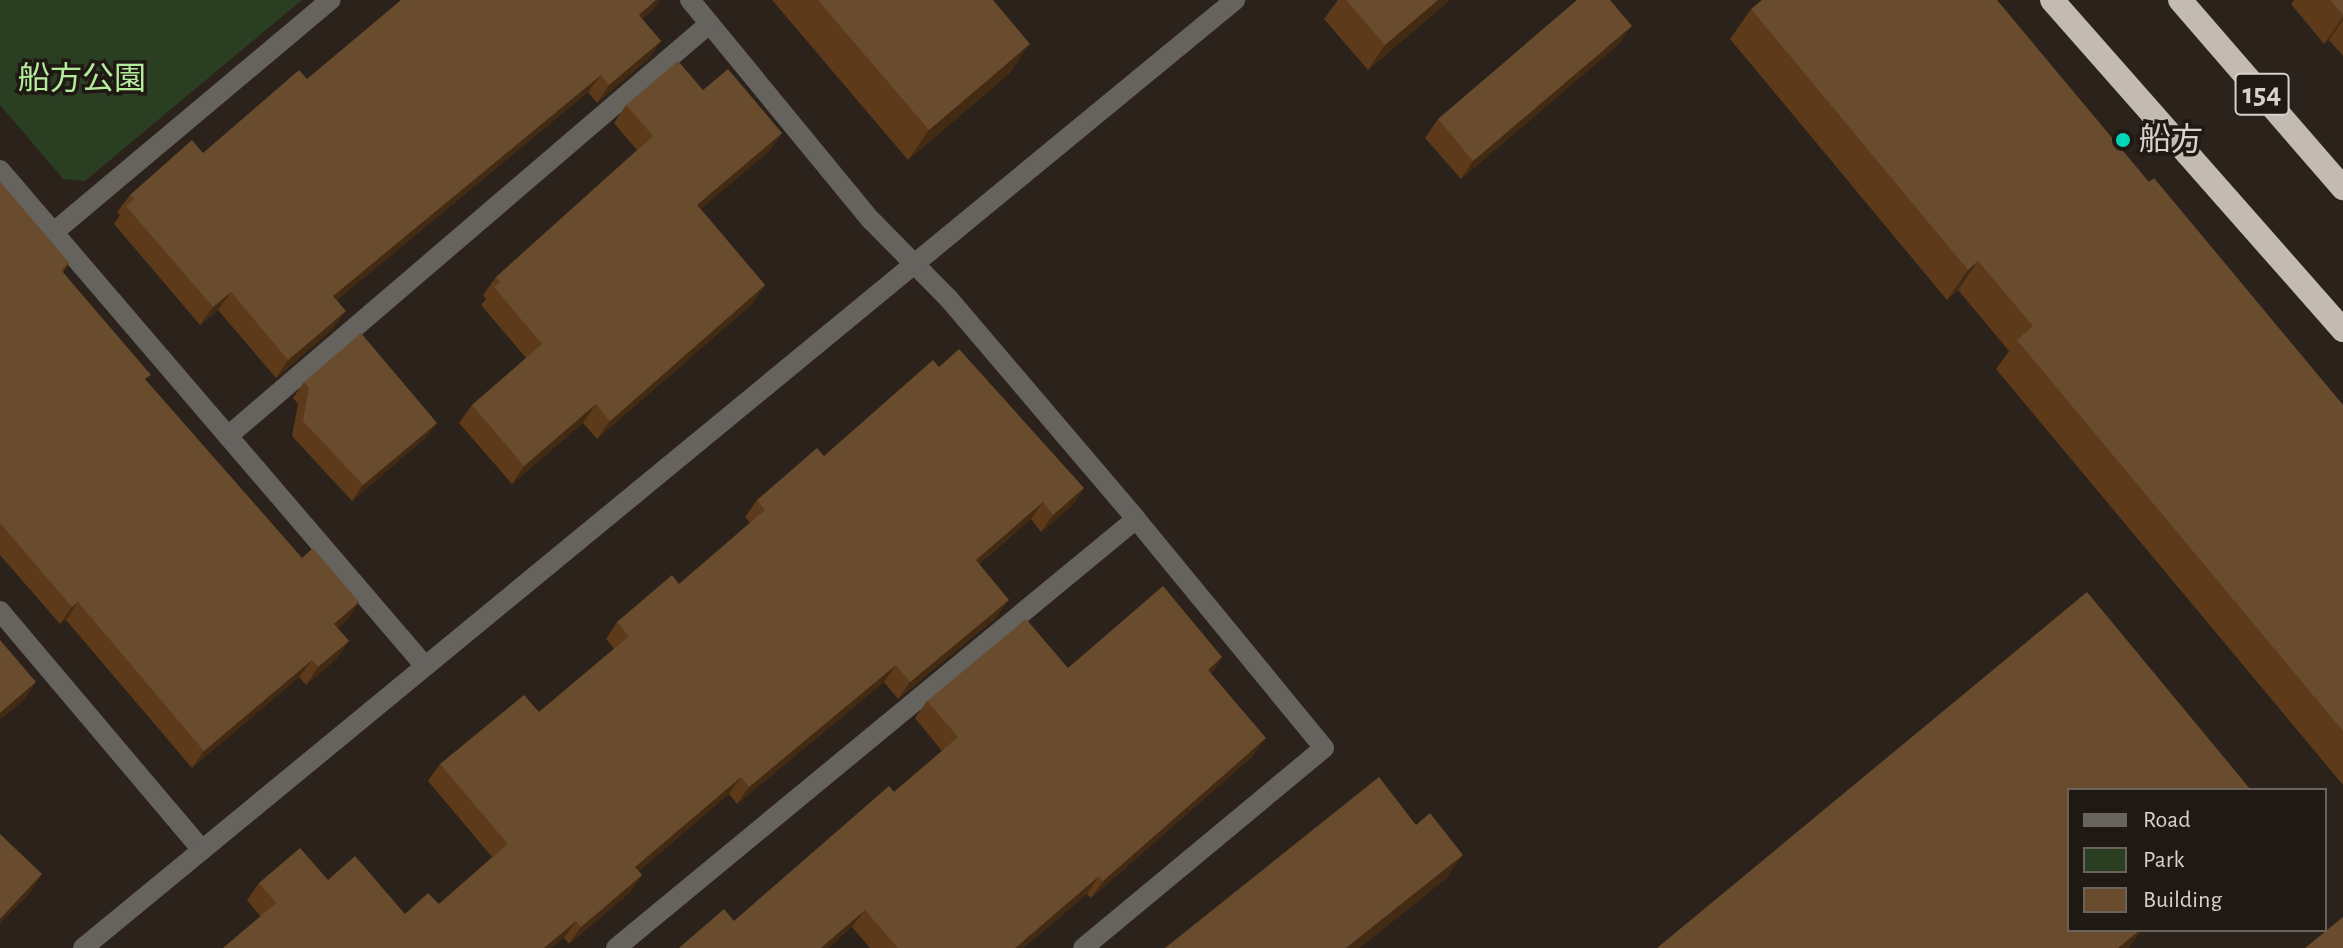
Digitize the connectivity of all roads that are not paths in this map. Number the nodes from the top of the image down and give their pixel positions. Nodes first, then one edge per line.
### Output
1 (330, 0) edge
2 (690, 0) edge
3 (1235, 0) edge
4 (2052, 0) edge
5 (2180, 0) edge
6 (709, 24) junction
7 (0, 170) edge
8 (2343, 188) edge
9 (54, 232) junction
10 (914, 264) junction
11 (2343, 330) edge
12 (228, 436) junction
13 (1136, 519) junction
14 (0, 611) edge
15 (425, 666) junction
16 (202, 850) junction
17 (83, 948) edge
18 (616, 948) edge
19 (1083, 948) edge

1 - 9 street
2 - 6 street
3 - 10 street
4 - 11 highway
5 - 8 highway, 154
6 - 10 street
6 - 12 street
7 - 9 street
9 - 12 street
10 - 13 street
10 - 15 street
12 - 15 street
13 - 18 street
13 - 19 street
14 - 16 street
15 - 16 street
16 - 17 street

